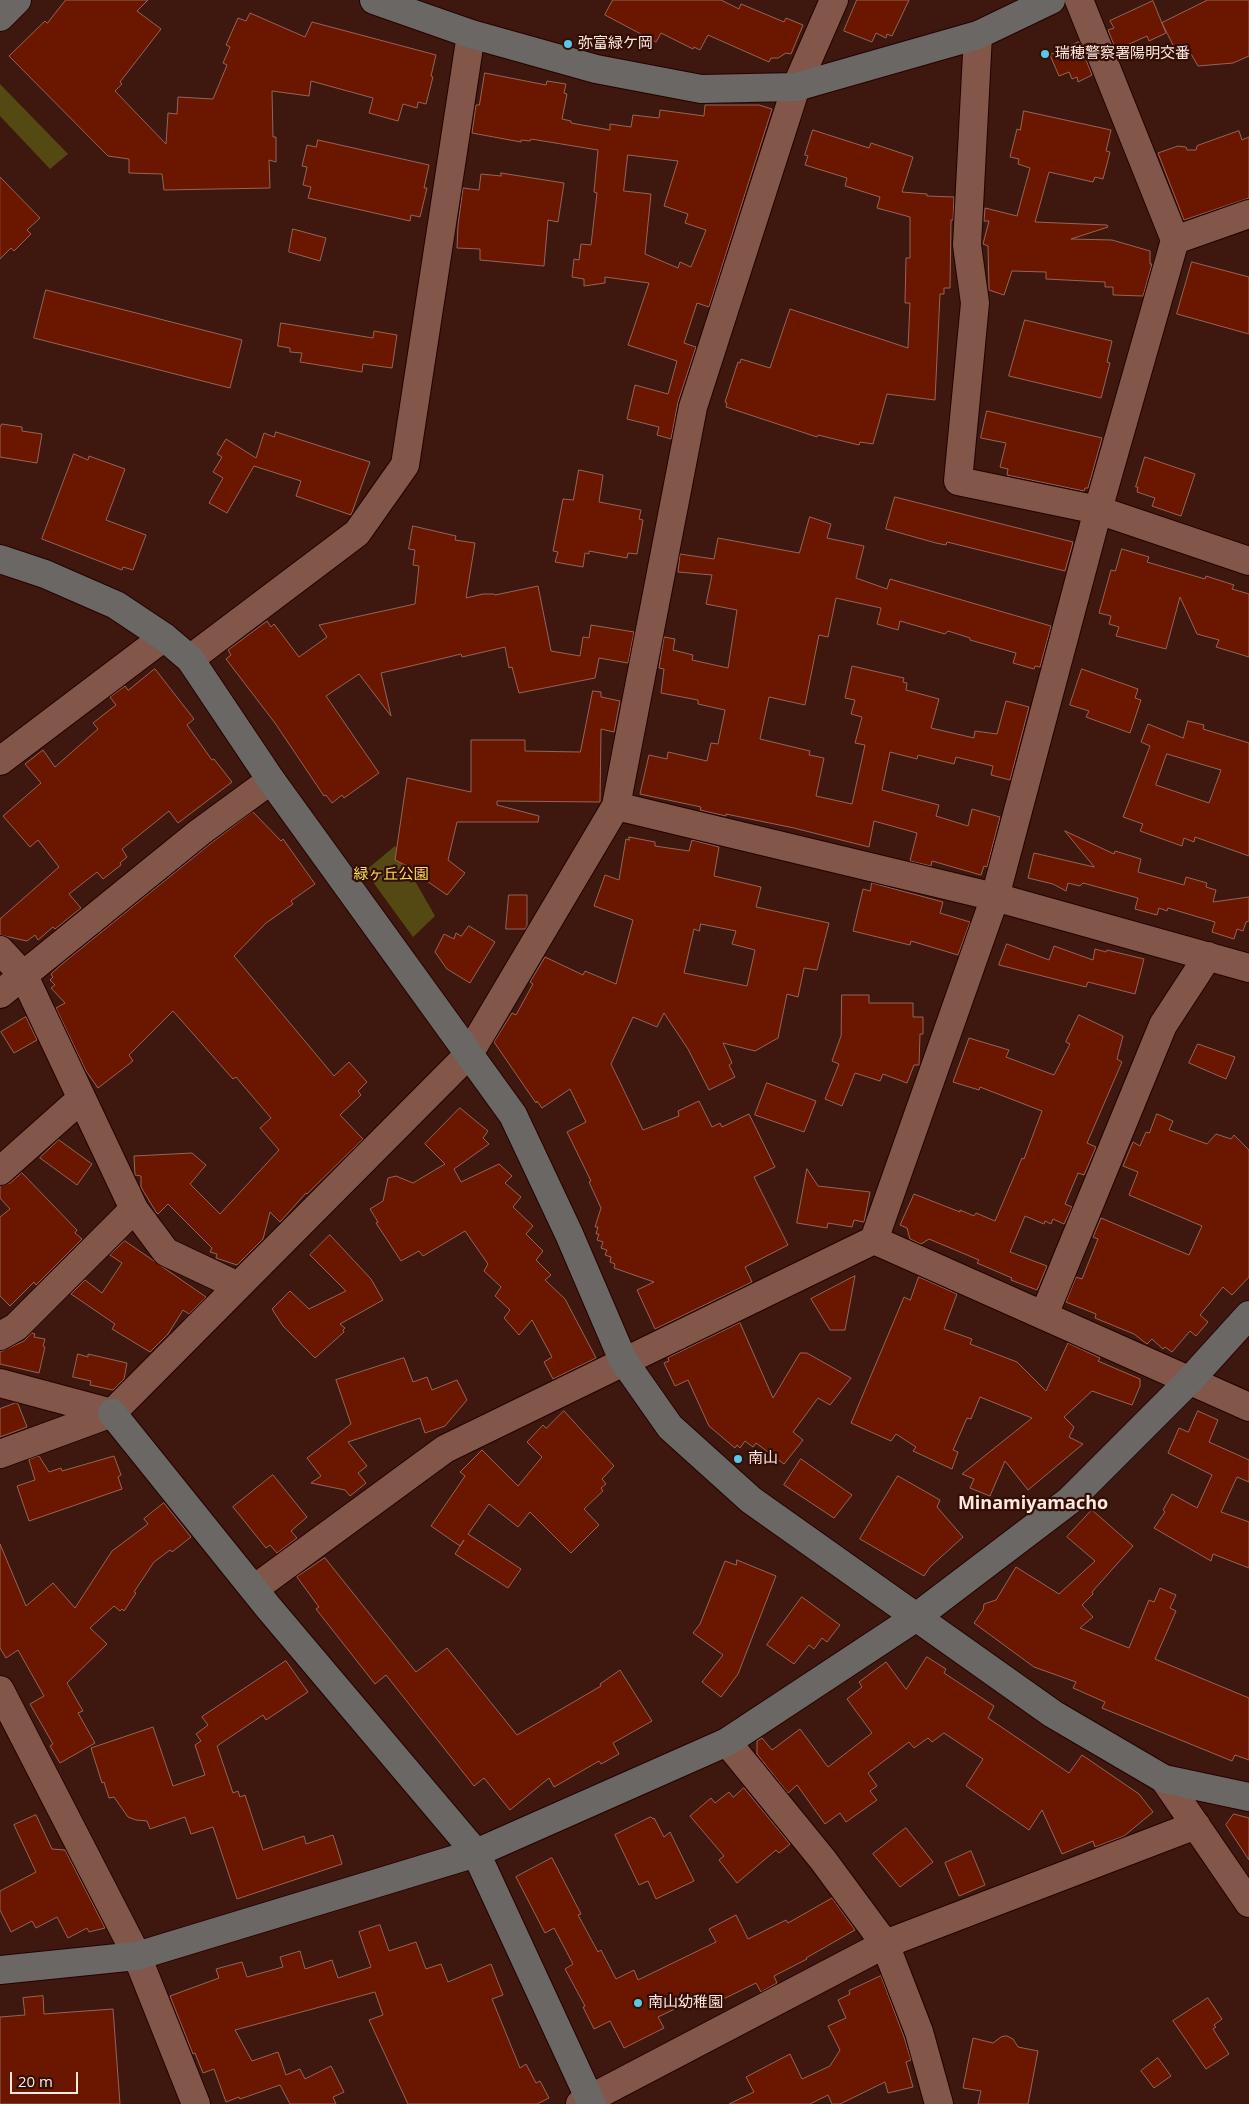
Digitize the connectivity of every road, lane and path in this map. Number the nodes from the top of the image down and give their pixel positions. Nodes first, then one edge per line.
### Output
1 (17, 0) edge
2 (374, 0) edge
3 (834, 0) edge
4 (1052, 0) edge
5 (1079, 0) edge
6 (0, 17) edge
7 (471, 34) junction
8 (978, 35) junction
9 (796, 86) junction
10 (1249, 214) edge
11 (1175, 240) junction
12 (1098, 510) junction
13 (0, 559) edge
14 (1249, 561) edge
15 (164, 637) junction
16 (190, 659) junction
17 (0, 761) edge
18 (271, 780) junction
19 (616, 806) junction
20 (994, 897) junction
21 (0, 950) edge
22 (1208, 956) junction
23 (1249, 967) edge
24 (24, 976) junction
25 (0, 994) edge
26 (469, 1054) junction
27 (81, 1099) junction
28 (0, 1171) edge
29 (134, 1209) junction
30 (874, 1240) junction
31 (238, 1286) junction
32 (1044, 1315) junction
33 (1249, 1315) edge
34 (0, 1336) edge
35 (623, 1360) junction
36 (1190, 1380) junction
37 (0, 1382) edge
38 (1249, 1407) edge
39 (112, 1413) junction
40 (0, 1454) edge
41 (254, 1589) junction
42 (915, 1618) junction
43 (0, 1690) edge
44 (727, 1742) junction
45 (1164, 1779) junction
46 (1249, 1797) edge
47 (1196, 1825) junction
48 (476, 1853) junction
49 (1249, 1903) edge
50 (886, 1944) junction
51 (137, 1956) junction
52 (0, 1970) edge
53 (587, 2102) edge
54 (196, 2104) edge
55 (939, 2104) edge

1 - 6 street
2 - 7 street
3 - 9 street
4 - 8 street
5 - 11 street
7 - 9 street
7 - 16 street
8 - 9 street
8 - 12 street
9 - 19 street
10 - 11 street
11 - 12 street
12 - 14 street
12 - 20 street
13 - 15 street
15 - 16 street
15 - 17 street
16 - 18 street
18 - 24 street
18 - 26 street
19 - 20 street
19 - 26 street
20 - 22 street
20 - 30 street
21 - 24 street
22 - 23 street
22 - 32 street
24 - 25 street
24 - 27 street
26 - 31 street
26 - 35 street
27 - 28 street
27 - 29 street
29 - 31 street
29 - 34 street
30 - 32 street
30 - 35 street
31 - 39 street
32 - 36 street
33 - 36 street
35 - 41 street
35 - 42 street
36 - 38 street
36 - 42 street
37 - 39 street
39 - 40 street
39 - 41 street
41 - 48 street
42 - 44 street
42 - 45 street
43 - 51 street
44 - 48 street
44 - 50 street
45 - 46 street
45 - 47 street
47 - 49 street
47 - 50 street
48 - 51 street
48 - 53 street
50 - 53 street
50 - 55 street
51 - 52 street
51 - 54 street

